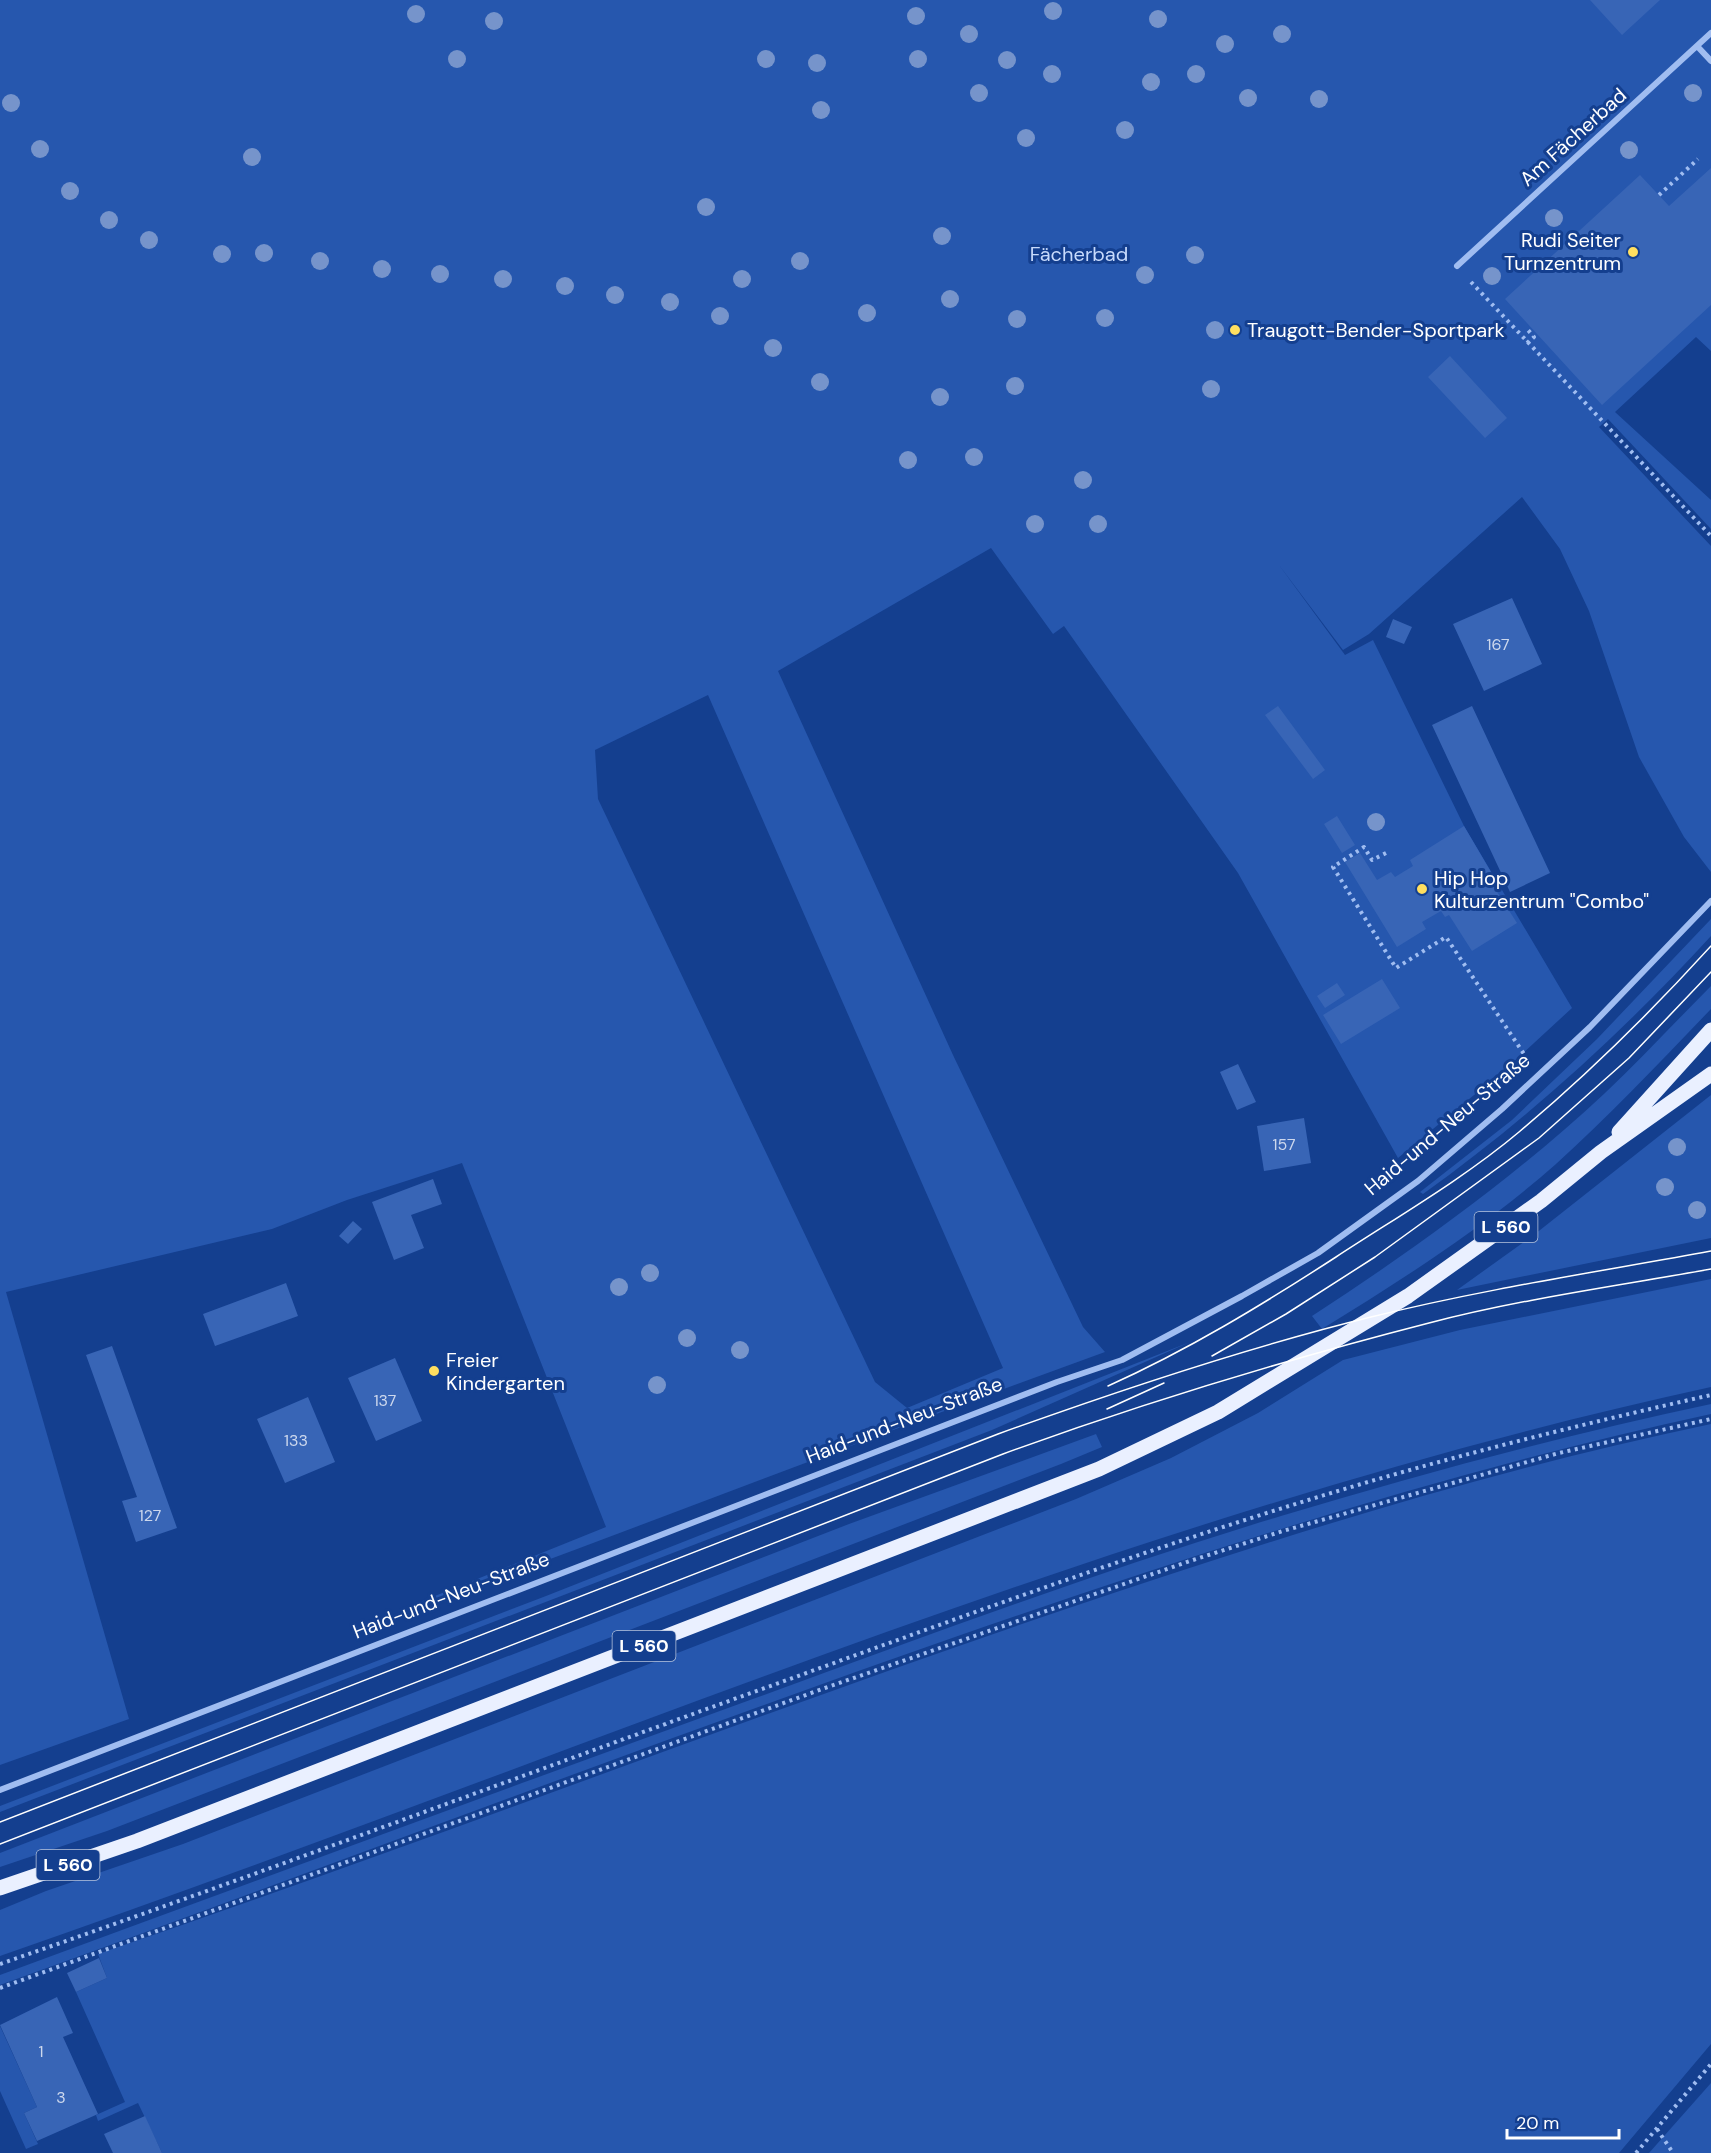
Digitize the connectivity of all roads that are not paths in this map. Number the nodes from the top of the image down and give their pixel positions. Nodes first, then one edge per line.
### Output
1 (1711, 33) edge
2 (1697, 46) junction
3 (1711, 61) edge
4 (1456, 266) road end
5 (1711, 900) edge
6 (1711, 1030) edge
7 (1711, 1074) edge
8 (1600, 1152) junction
9 (0, 1790) edge
10 (0, 1888) edge

1 - 2 street, Am Fächerbad
2 - 3 street
2 - 4 street, Am Fächerbad
5 - 9 street, Haid-und-Neu-Straße
6 - 8 main road, L 560
7 - 8 main road, L 560
8 - 10 main road, L 560

